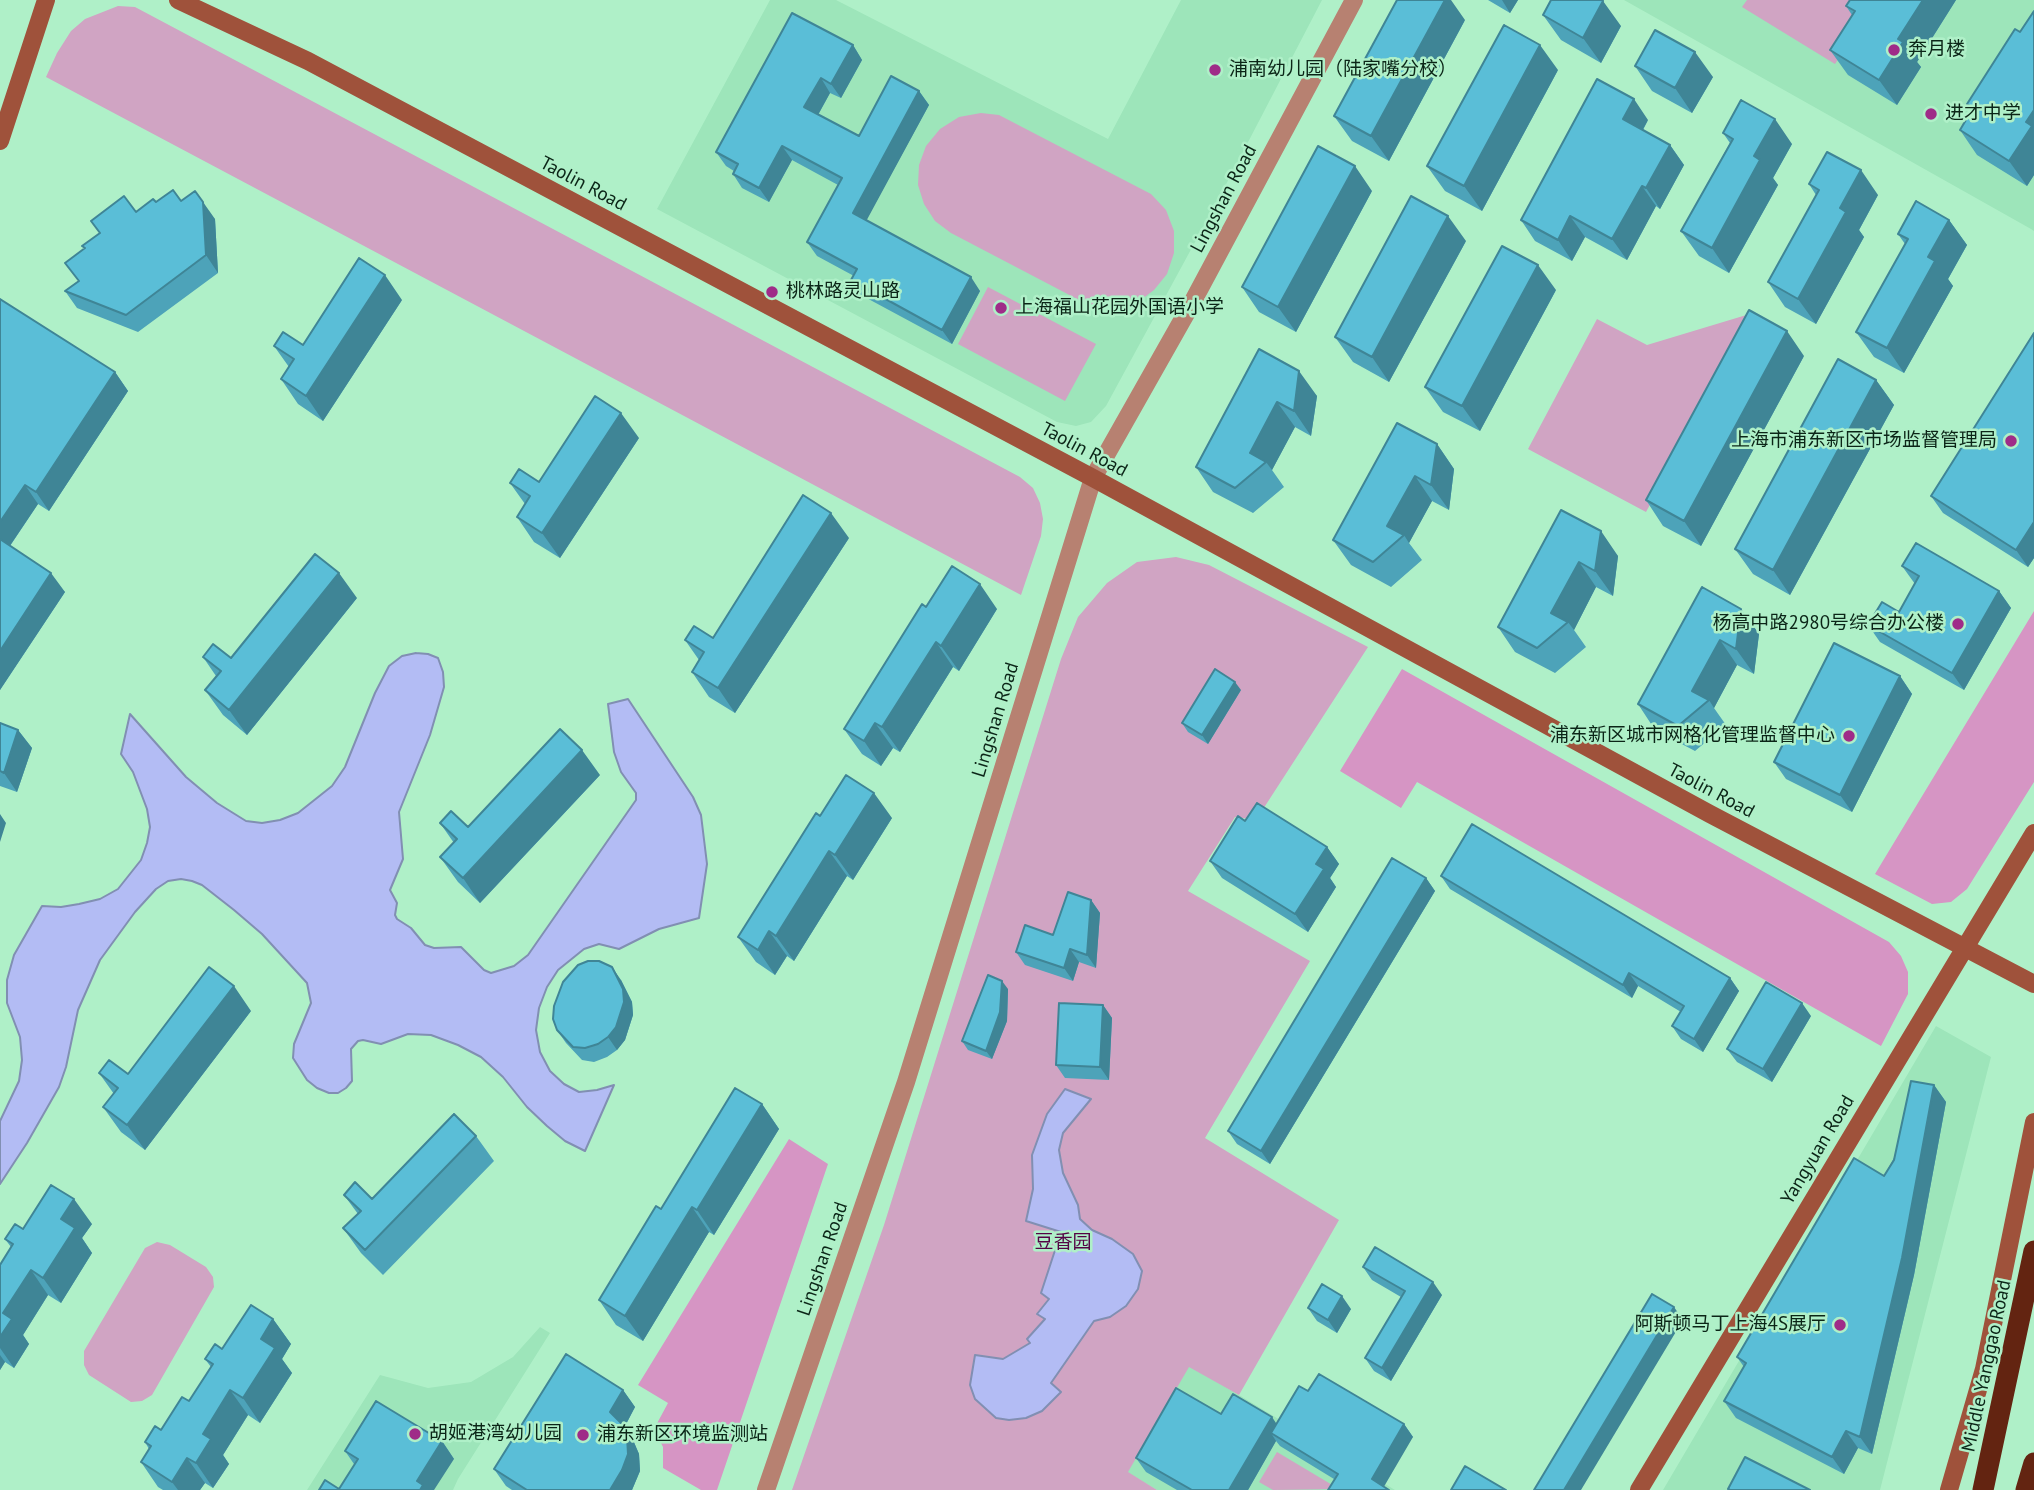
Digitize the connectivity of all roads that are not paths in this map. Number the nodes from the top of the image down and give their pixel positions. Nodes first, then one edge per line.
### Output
1 (46, 0) edge
2 (178, 0) edge
3 (1354, 0) edge
4 (0, 141) edge
5 (1093, 478) junction
6 (2034, 833) edge
7 (1964, 947) junction
8 (2034, 984) edge
9 (2034, 1122) edge
10 (2034, 1251) edge
11 (2034, 1463) edge
12 (766, 1490) edge
13 (1639, 1490) edge
14 (1949, 1490) edge
15 (1983, 1490) edge
16 (2026, 1490) edge

1 - 4 street
2 - 5 street, Taolin Road
3 - 5 street, Lingshan Road
5 - 7 street, Taolin Road
5 - 12 street, Lingshan Road
6 - 7 street, Yangyuan Road
7 - 8 street, Taolin Road
7 - 13 street, Yangyuan Road
9 - 14 street
10 - 15 highway, Middle Yanggao Road
11 - 16 highway

